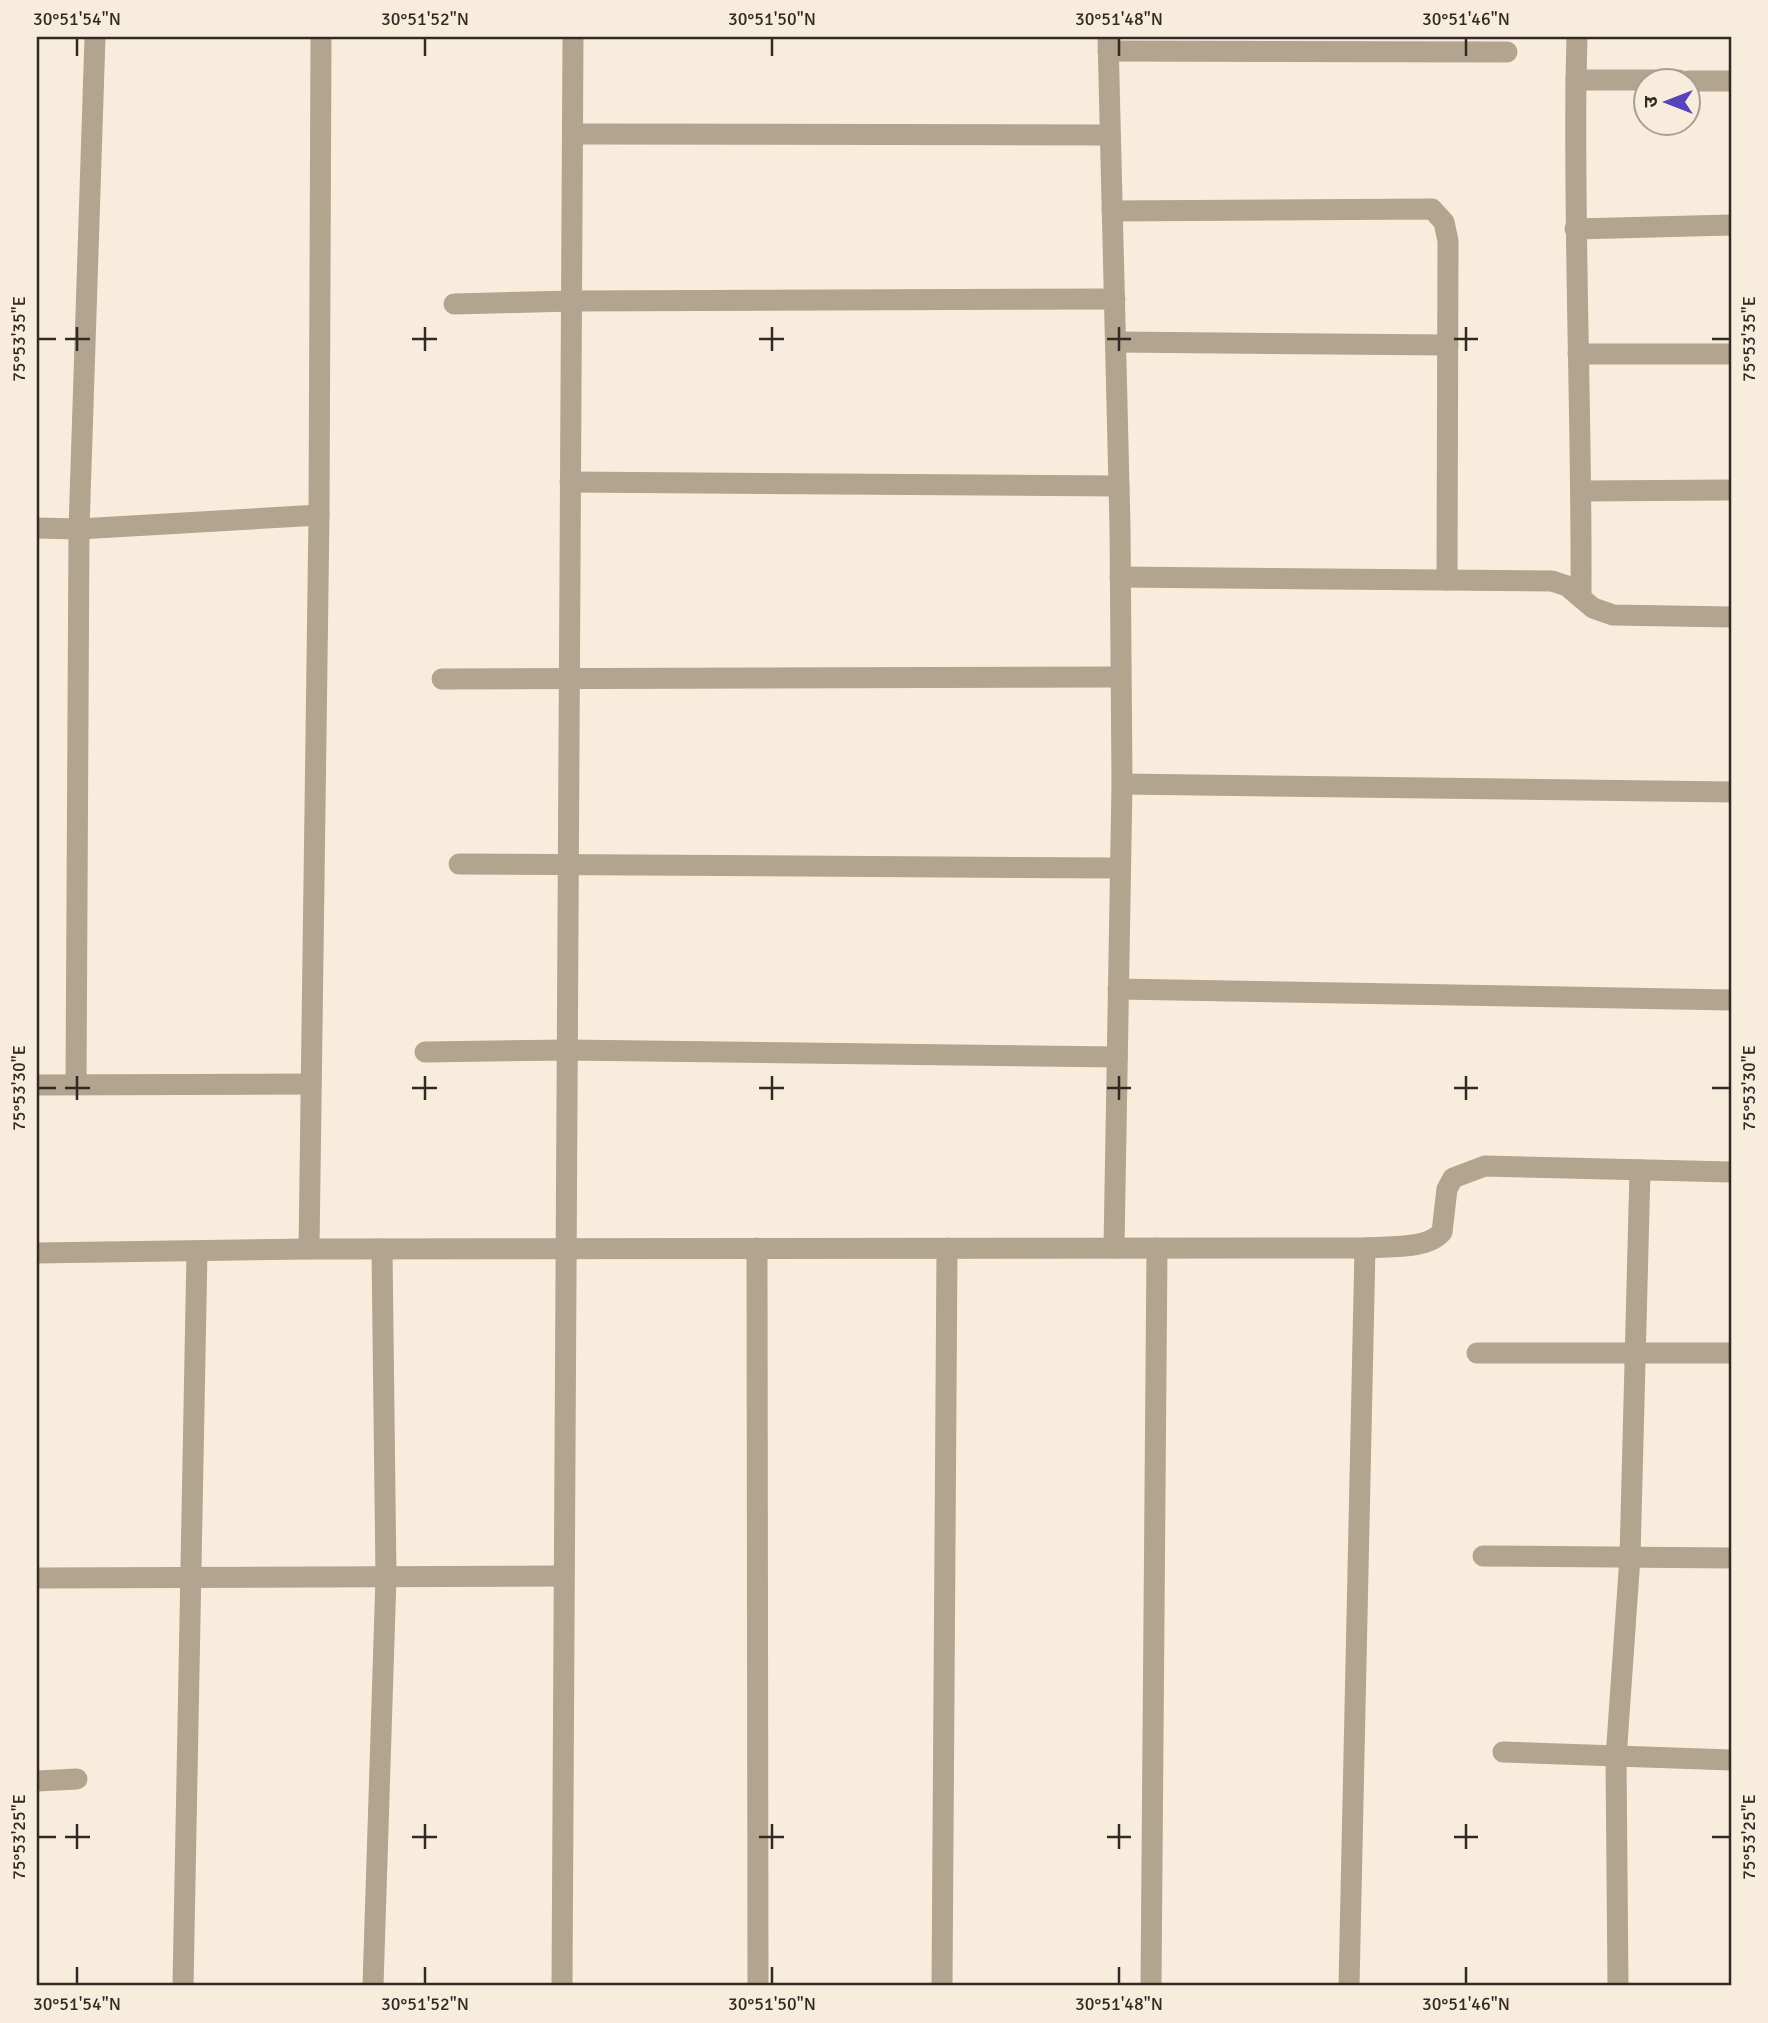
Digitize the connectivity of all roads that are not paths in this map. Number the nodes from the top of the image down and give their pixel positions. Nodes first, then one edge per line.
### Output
1 (95, 37) edge
2 (321, 37) edge
3 (573, 37) edge
4 (1577, 37) edge
5 (1108, 44) edge
6 (1428, 44) edge
7 (1507, 52) dead end
8 (1576, 80) junction
9 (1632, 80) edge
10 (1702, 80) edge
11 (1731, 81) edge
12 (573, 134) junction
13 (1110, 135) junction
14 (1112, 211) junction
15 (1731, 225) edge
16 (1574, 229) junction
17 (1115, 299) junction
18 (572, 301) junction
19 (454, 304) dead end
20 (1116, 342) junction
21 (1448, 345) junction
22 (1578, 354) junction
23 (1731, 354) edge
24 (570, 482) junction
25 (1119, 486) junction
26 (1731, 490) edge
27 (1582, 491) junction
28 (319, 515) junction
29 (37, 528) edge
30 (79, 529) junction
31 (1120, 577) junction
32 (1447, 580) junction
33 (1581, 595) junction
34 (1731, 617) edge
35 (1119, 677) junction
36 (442, 678) dead end
37 (569, 680) junction
38 (1122, 784) junction
39 (1731, 792) edge
40 (459, 864) dead end
41 (568, 865) junction
42 (1118, 868) junction
43 (1118, 989) junction
44 (1731, 1000) edge
45 (567, 1050) junction
46 (425, 1052) dead end
47 (1116, 1057) junction
48 (311, 1084) junction
49 (37, 1085) edge
50 (76, 1085) junction
51 (1640, 1170) junction
52 (1731, 1172) edge
53 (757, 1248) junction
54 (947, 1248) junction
55 (1114, 1248) junction
56 (1157, 1248) junction
57 (1365, 1248) junction
58 (309, 1249) junction
59 (382, 1249) junction
60 (565, 1249) junction
61 (197, 1251) junction
62 (37, 1253) edge
63 (1477, 1353) dead end
64 (1634, 1353) junction
65 (1731, 1353) edge
66 (1483, 1556) dead end
67 (1630, 1557) junction
68 (1731, 1558) edge
69 (564, 1576) junction
70 (37, 1577) edge
71 (192, 1577) junction
72 (386, 1577) junction
73 (1503, 1752) dead end
74 (1616, 1758) junction
75 (1731, 1760) edge
76 (77, 1779) dead end
77 (37, 1781) edge
78 (183, 1986) edge
79 (373, 1986) edge
80 (562, 1986) edge
81 (758, 1986) edge
82 (942, 1986) edge
83 (1151, 1986) edge
84 (1349, 1986) edge
85 (1619, 1986) edge

1 - 30 street
2 - 28 street
3 - 12 street
4 - 8 street
5 - 6 street
5 - 13 street
6 - 7 street
8 - 9 street
8 - 16 street
10 - 11 street
12 - 13 street
12 - 18 street
13 - 14 street
14 - 17 street
14 - 21 street
15 - 16 street
16 - 22 street
17 - 18 street
17 - 20 street
18 - 19 street
18 - 24 street
20 - 21 street
20 - 25 street
21 - 32 street
22 - 23 street
22 - 27 street
24 - 25 street
24 - 37 street
25 - 31 street
26 - 27 street
27 - 33 street
28 - 30 street
28 - 48 street
29 - 30 street
30 - 50 street
31 - 32 street
31 - 35 street
32 - 33 street
33 - 34 street
35 - 37 street
35 - 38 street
36 - 37 street
37 - 41 street
38 - 39 street
38 - 42 street
40 - 41 street
41 - 42 street
41 - 45 street
42 - 43 street
43 - 44 street
43 - 47 street
45 - 46 street
45 - 47 street
45 - 60 street
47 - 55 street
48 - 50 street
48 - 58 street
49 - 50 street
51 - 52 street
51 - 57 street
51 - 64 street
53 - 54 street
53 - 60 street
53 - 81 street
54 - 55 street
54 - 82 street
55 - 56 street
56 - 57 street
56 - 83 street
57 - 84 street
58 - 59 street
58 - 61 street
59 - 60 street
59 - 72 street
60 - 69 street
61 - 62 street
61 - 71 street
63 - 64 street
64 - 65 street
64 - 67 street
66 - 67 street
67 - 68 street
67 - 74 street
69 - 72 street
69 - 80 street
70 - 71 street
71 - 72 street
71 - 78 street
72 - 79 street
73 - 74 street
74 - 75 street
74 - 85 street
76 - 77 street

